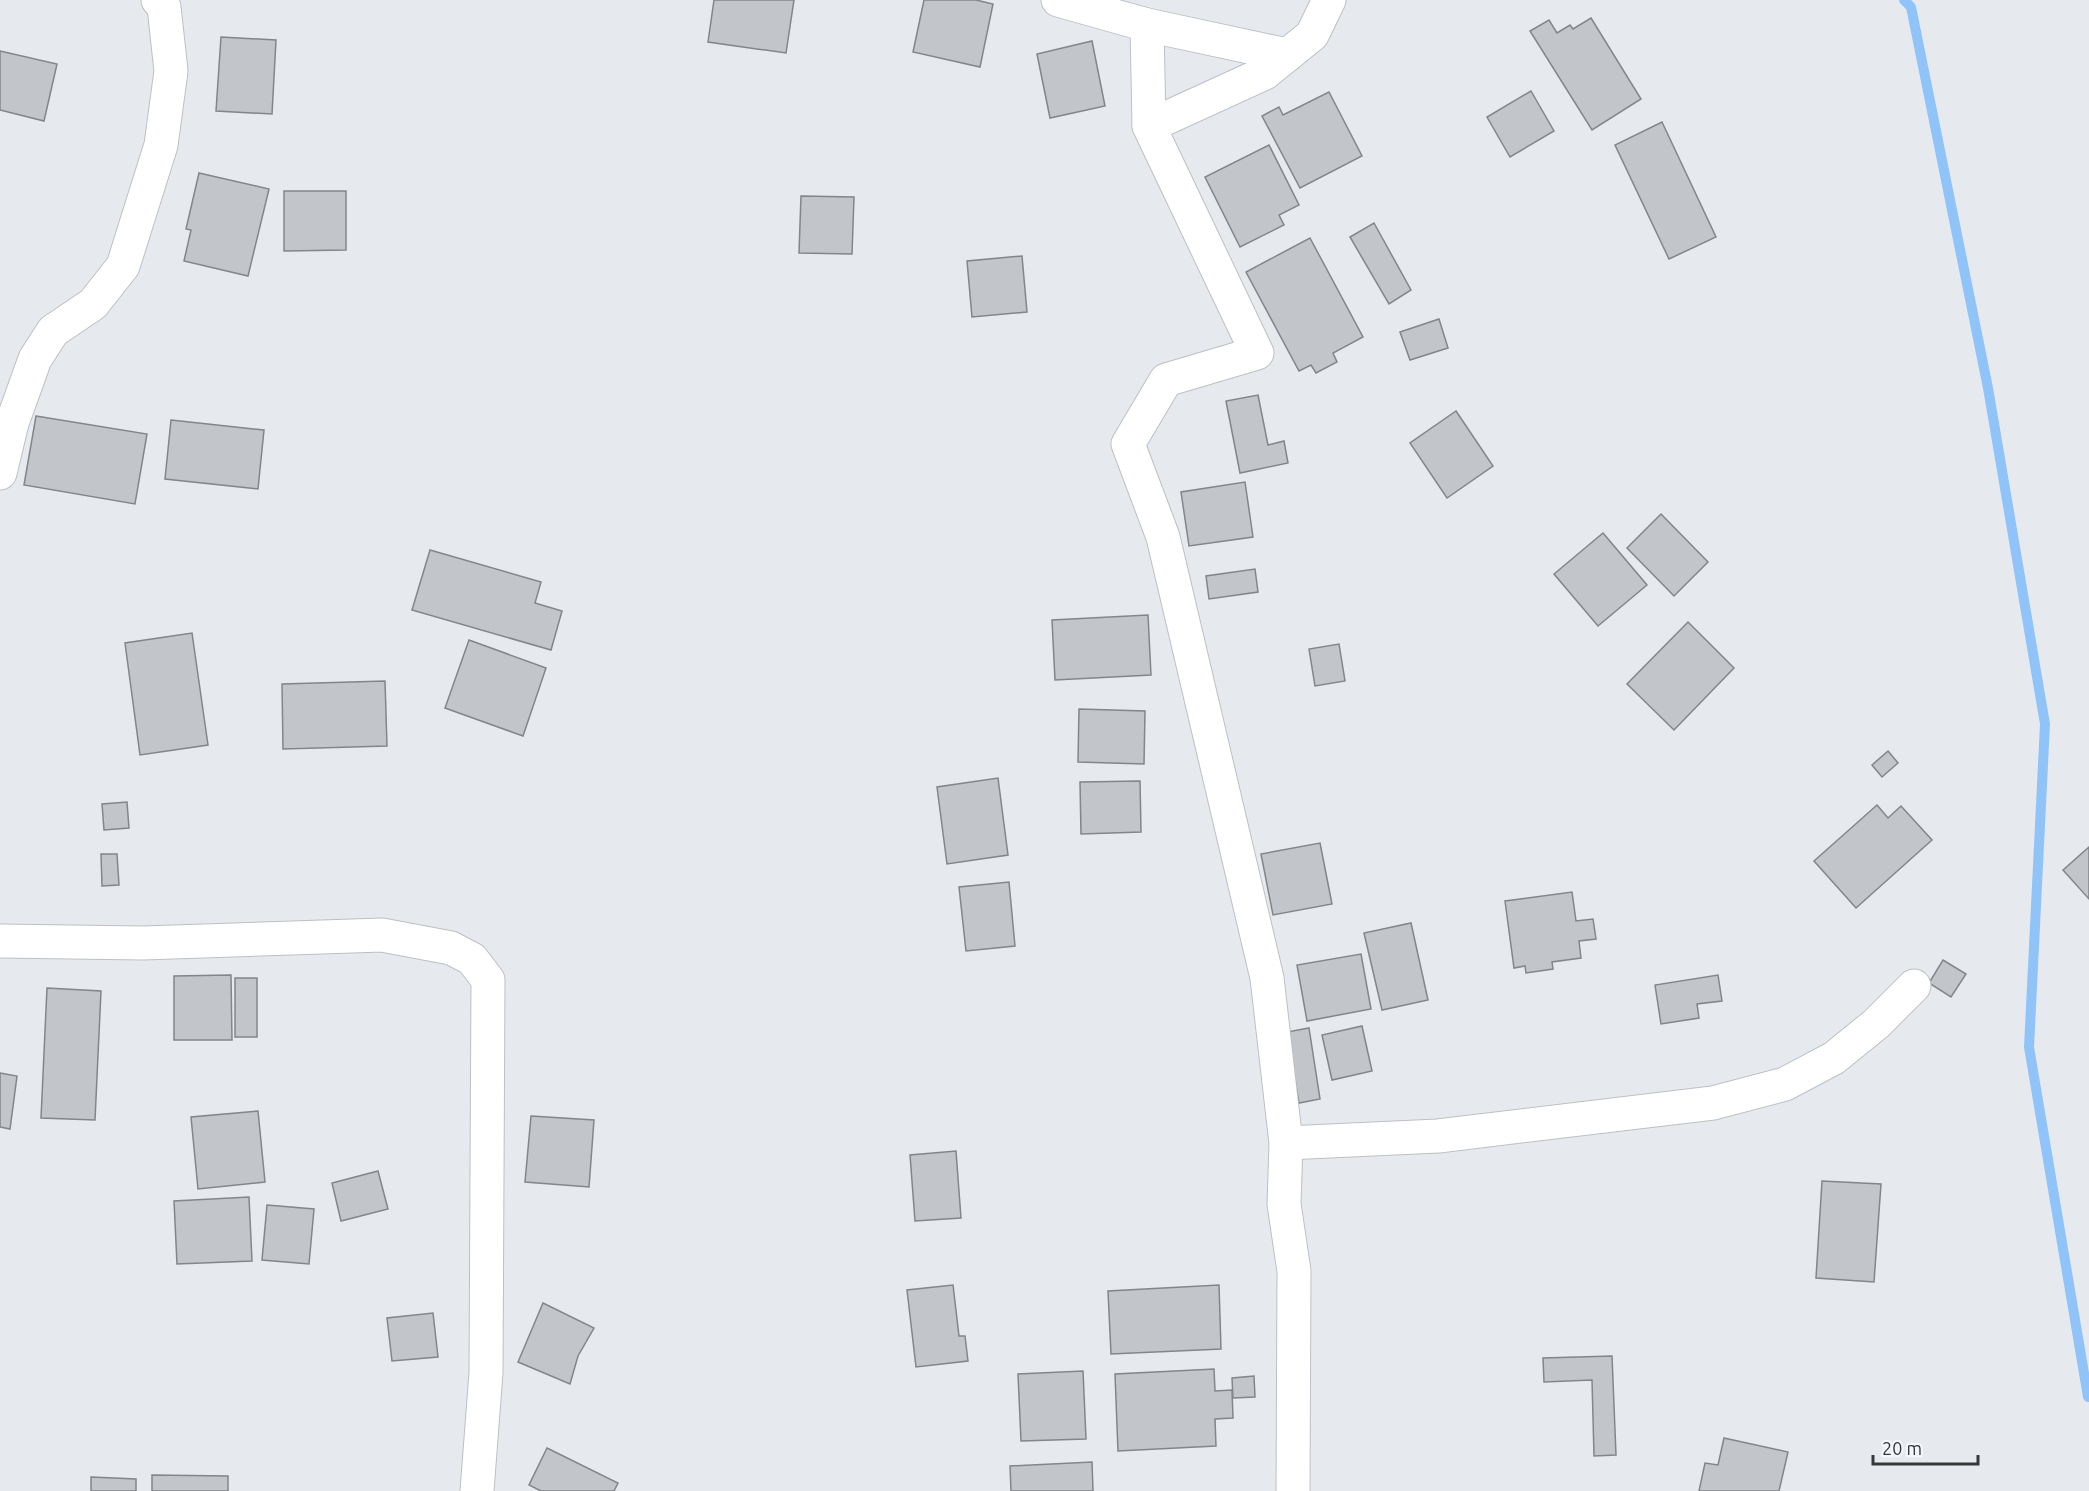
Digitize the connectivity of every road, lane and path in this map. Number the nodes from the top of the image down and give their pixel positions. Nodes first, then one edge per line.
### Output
1 (158, 0) edge
2 (1058, 0) edge
3 (1329, 0) edge
4 (1147, 25) junction
5 (1287, 55) junction
6 (1149, 126) junction
7 (0, 473) edge
8 (0, 941) edge
9 (1914, 986) dead end
10 (1286, 1143) junction
11 (477, 1491) edge
12 (1293, 1491) edge

1 - 7 street
2 - 4 street
3 - 5 street
4 - 5 street
4 - 6 street
5 - 6 street
6 - 10 street
8 - 11 street
9 - 10 street
10 - 12 street

